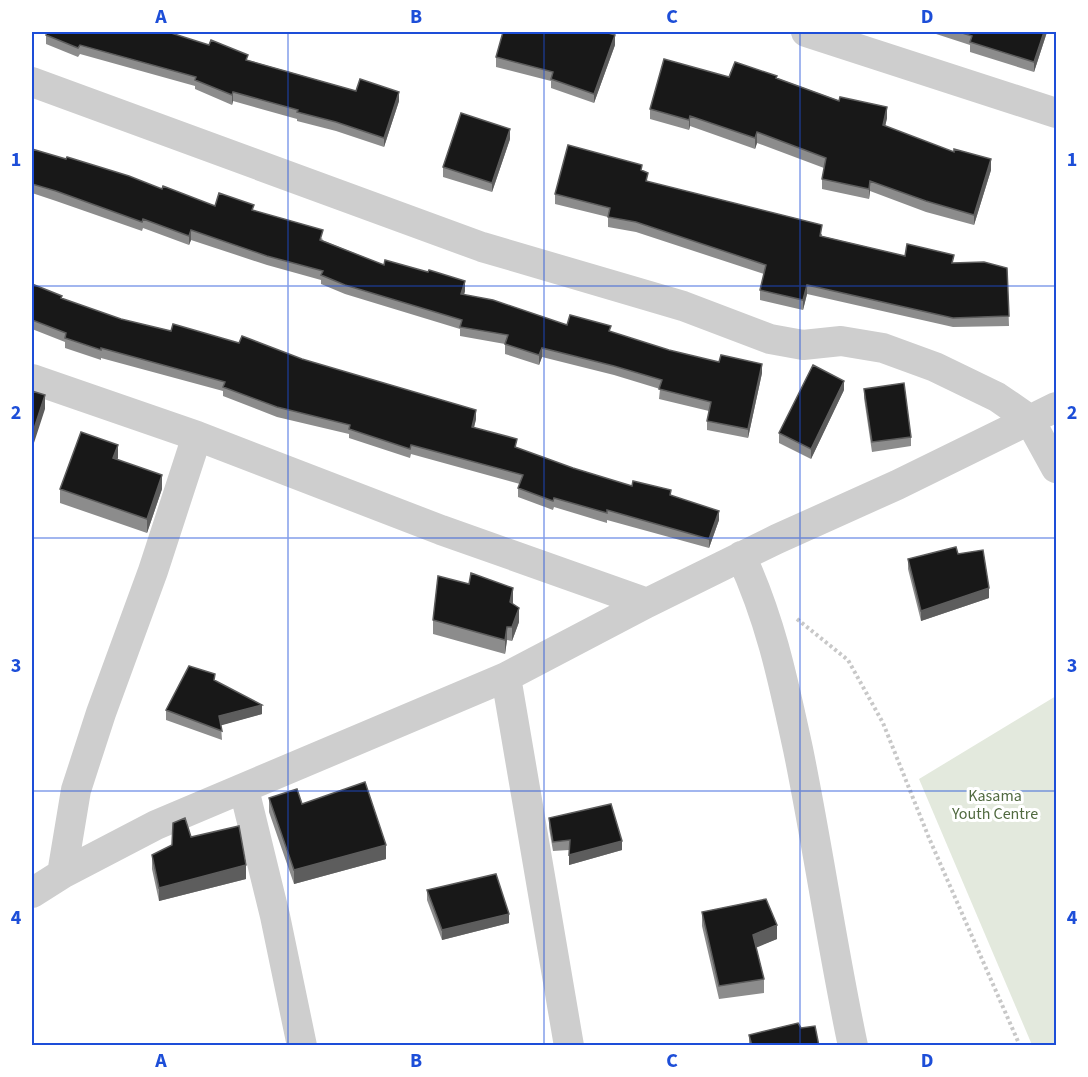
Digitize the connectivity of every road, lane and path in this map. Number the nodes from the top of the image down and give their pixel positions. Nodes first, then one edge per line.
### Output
1 (806, 32) edge
2 (32, 82) edge
3 (1056, 113) edge
4 (32, 380) edge
5 (1056, 407) edge
6 (1029, 419) junction
7 (197, 436) junction
8 (1056, 468) edge
9 (741, 556) junction
10 (647, 603) junction
11 (789, 613) dead end
12 (506, 677) junction
13 (244, 789) junction
14 (62, 874) junction
15 (32, 893) edge
16 (302, 1046) edge
17 (569, 1046) edge
18 (854, 1046) edge
19 (1020, 1046) edge

1 - 3 street
2 - 6 street
4 - 7 street
5 - 6 street
6 - 8 street
6 - 9 street
7 - 10 street
7 - 14 street
9 - 10 street
9 - 18 street
10 - 12 street
11 - 19 path
12 - 13 street
12 - 17 street
13 - 14 street
13 - 16 street
14 - 15 street

